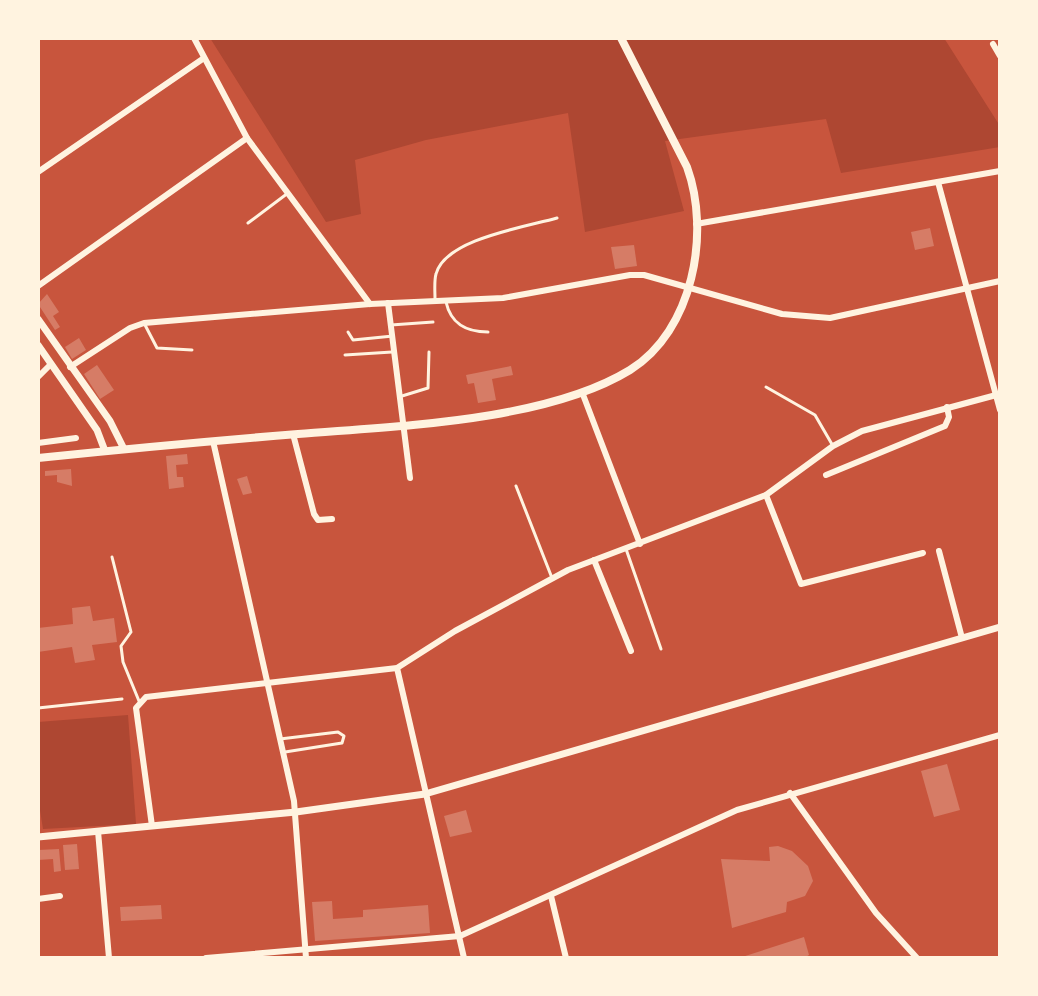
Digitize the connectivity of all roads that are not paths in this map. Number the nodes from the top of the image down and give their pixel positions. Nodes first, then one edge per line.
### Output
1 (194, 38) edge
2 (621, 38) edge
3 (993, 44) dead end
4 (1000, 56) edge
5 (204, 58) junction
6 (247, 138) junction
7 (1000, 171) edge
8 (38, 172) edge
9 (938, 182) junction
10 (288, 193) junction
11 (557, 218) dead end
12 (248, 223) dead end
13 (695, 224) junction
14 (1000, 281) edge
15 (38, 286) edge
16 (689, 288) junction
17 (967, 289) junction
18 (446, 302) junction
19 (388, 303) junction
20 (435, 303) junction
21 (370, 304) junction
22 (38, 319) edge
23 (433, 322) dead end
24 (144, 323) junction
25 (391, 325) junction
26 (348, 332) dead end
27 (488, 332) dead end
28 (393, 336) junction
29 (38, 345) edge
30 (192, 350) dead end
31 (395, 352) junction
32 (429, 352) dead end
33 (345, 355) dead end
34 (51, 364) junction
35 (70, 367) junction
36 (38, 377) edge
37 (766, 387) dead end
38 (582, 392) junction
39 (998, 394) edge
40 (402, 396) junction
41 (947, 407) junction
42 (1000, 410) edge
43 (406, 425) junction
44 (293, 434) junction
45 (76, 438) dead end
46 (213, 441) junction
47 (38, 443) edge
48 (833, 446) junction
49 (124, 449) junction
50 (105, 451) junction
51 (38, 458) edge
52 (826, 475) dead end
53 (410, 478) dead end
54 (516, 486) dead end
55 (766, 495) junction
56 (332, 519) dead end
57 (640, 544) junction
58 (626, 549) junction
59 (939, 551) dead end
60 (923, 553) dead end
61 (112, 557) dead end
62 (594, 560) junction
63 (552, 578) junction
64 (1000, 627) edge
65 (962, 638) junction
66 (661, 649) dead end
67 (631, 651) dead end
68 (397, 668) junction
69 (268, 684) junction
70 (122, 699) dead end
71 (139, 701) junction
72 (38, 708) edge
73 (1000, 735) edge
74 (280, 739) junction
75 (284, 752) junction
76 (790, 793) junction
77 (425, 794) junction
78 (296, 812) junction
79 (38, 826) edge
80 (152, 826) junction
81 (98, 831) junction
82 (39, 837) edge
83 (60, 896) dead end
84 (551, 896) junction
85 (38, 899) edge
86 (460, 936) junction
87 (306, 954) edge
88 (109, 958) edge
89 (206, 958) edge
90 (464, 958) edge
91 (566, 958) edge
92 (917, 958) edge

1 - 5 street
2 - 13 main road
3 - 4 street
5 - 6 street
5 - 8 street
6 - 10 street
6 - 15 street
7 - 9 street
9 - 13 street
9 - 17 street
10 - 12 lane
10 - 21 street
11 - 20 lane
13 - 16 main road
14 - 17 street
16 - 17 street
16 - 18 street
16 - 38 main road
17 - 39 street
18 - 20 street
18 - 27 lane
19 - 20 street
19 - 21 street
19 - 25 street
21 - 24 street
22 - 35 street
23 - 25 lane
24 - 30 lane
24 - 35 street
25 - 28 street
26 - 28 lane
28 - 31 street
29 - 34 street
31 - 33 lane
31 - 40 street
32 - 40 lane
34 - 36 street
34 - 50 street
35 - 49 street
37 - 48 lane
38 - 43 main road
38 - 57 street
39 - 41 street
39 - 42 street
40 - 43 street
41 - 48 street
41 - 52 street
43 - 44 main road
43 - 53 street
44 - 46 main road
44 - 56 street
45 - 47 street
46 - 49 main road
46 - 69 street
48 - 55 street
49 - 50 main road
50 - 51 main road
54 - 63 lane
55 - 57 street
55 - 60 street
57 - 58 street
58 - 62 street
58 - 66 lane
59 - 65 street
61 - 71 lane
62 - 63 street
62 - 67 street
63 - 68 street
64 - 65 street
65 - 77 street
68 - 69 street
68 - 77 street
69 - 71 street
69 - 74 street
70 - 72 lane
71 - 80 street
73 - 76 street
74 - 75 street
74 - 75 lane
75 - 78 street
76 - 84 street
76 - 92 street
77 - 78 street
77 - 86 street
78 - 80 street
78 - 87 street
79 - 82 street
80 - 81 street
81 - 82 street
81 - 88 street
83 - 85 street
84 - 86 street
84 - 91 street
86 - 87 street
86 - 90 street
87 - 89 street

